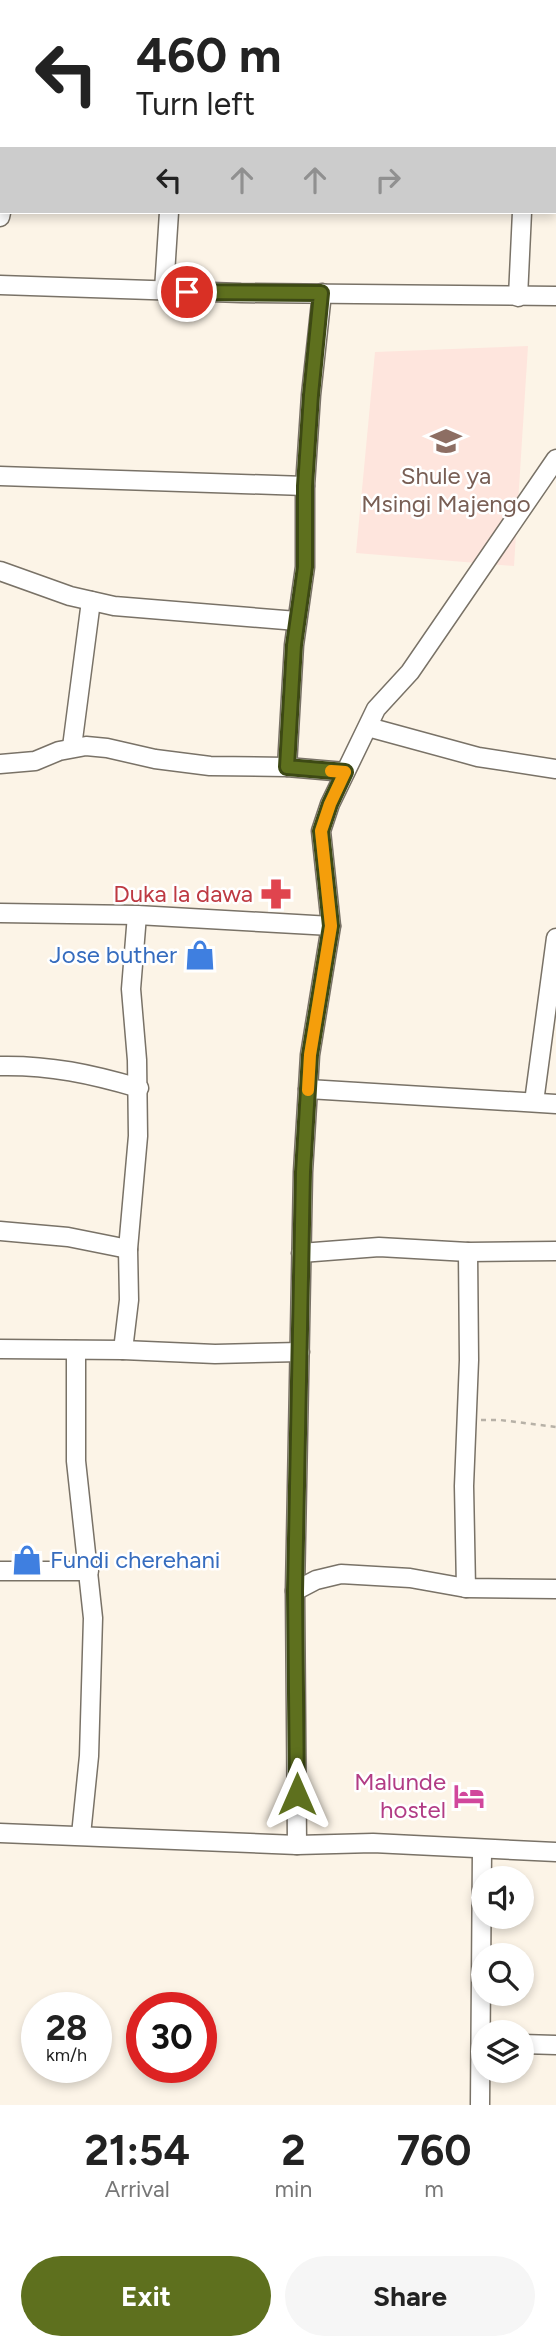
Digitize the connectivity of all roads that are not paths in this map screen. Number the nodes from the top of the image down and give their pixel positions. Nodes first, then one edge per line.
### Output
1 (169, 214) edge
2 (522, 214) edge
3 (0, 285) edge
4 (164, 290) junction
5 (321, 293) junction
6 (556, 296) edge
7 (518, 297) junction
8 (556, 459) edge
9 (0, 476) edge
10 (305, 486) junction
11 (0, 570) edge
12 (91, 601) junction
13 (297, 621) junction
14 (368, 727) junction
15 (72, 747) junction
16 (0, 764) edge
17 (287, 767) junction
18 (556, 769) edge
19 (345, 772) junction
20 (0, 913) edge
21 (137, 915) junction
22 (331, 926) junction
23 (556, 938) edge
24 (0, 1066) edge
25 (139, 1087) junction
26 (308, 1089) junction
27 (534, 1102) junction
28 (556, 1104) edge
29 (0, 1231) edge
30 (128, 1249) junction
31 (556, 1251) edge
32 (468, 1252) junction
33 (301, 1253) junction
34 (0, 1349) edge
35 (76, 1350) junction
36 (123, 1350) junction
37 (300, 1352) junction
38 (0, 1571) edge
39 (89, 1571) junction
40 (466, 1588) junction
41 (556, 1589) edge
42 (295, 1591) junction
43 (0, 1833) edge
44 (81, 1835) junction
45 (297, 1845) junction
46 (482, 1850) junction
47 (556, 1852) edge
48 (482, 2020) edge
49 (534, 2044) edge
50 (556, 2045) edge
51 (481, 2083) edge
52 (480, 2105) edge

1 - 4 street
2 - 7 street
3 - 4 street
4 - 5 street
5 - 7 street
5 - 10 street
6 - 7 street
8 - 14 street
9 - 10 street
10 - 13 street
11 - 12 street
12 - 13 street
12 - 15 street
13 - 17 street
14 - 18 street
14 - 19 street
15 - 16 street
15 - 17 street
17 - 19 street
19 - 22 street
20 - 21 street
21 - 22 street
21 - 25 street
22 - 26 street
23 - 27 street
24 - 25 street
25 - 30 street
26 - 27 street
26 - 33 street
27 - 28 street
29 - 30 street
30 - 36 street
31 - 32 street
32 - 33 street
32 - 40 street
33 - 37 street
34 - 35 street
35 - 36 street
35 - 39 street
36 - 37 street
37 - 42 street
38 - 39 street
39 - 44 street
40 - 41 street
40 - 42 street
42 - 45 street
43 - 44 street
44 - 45 street
45 - 46 street
46 - 47 street
46 - 48 street
49 - 50 street
51 - 52 street

